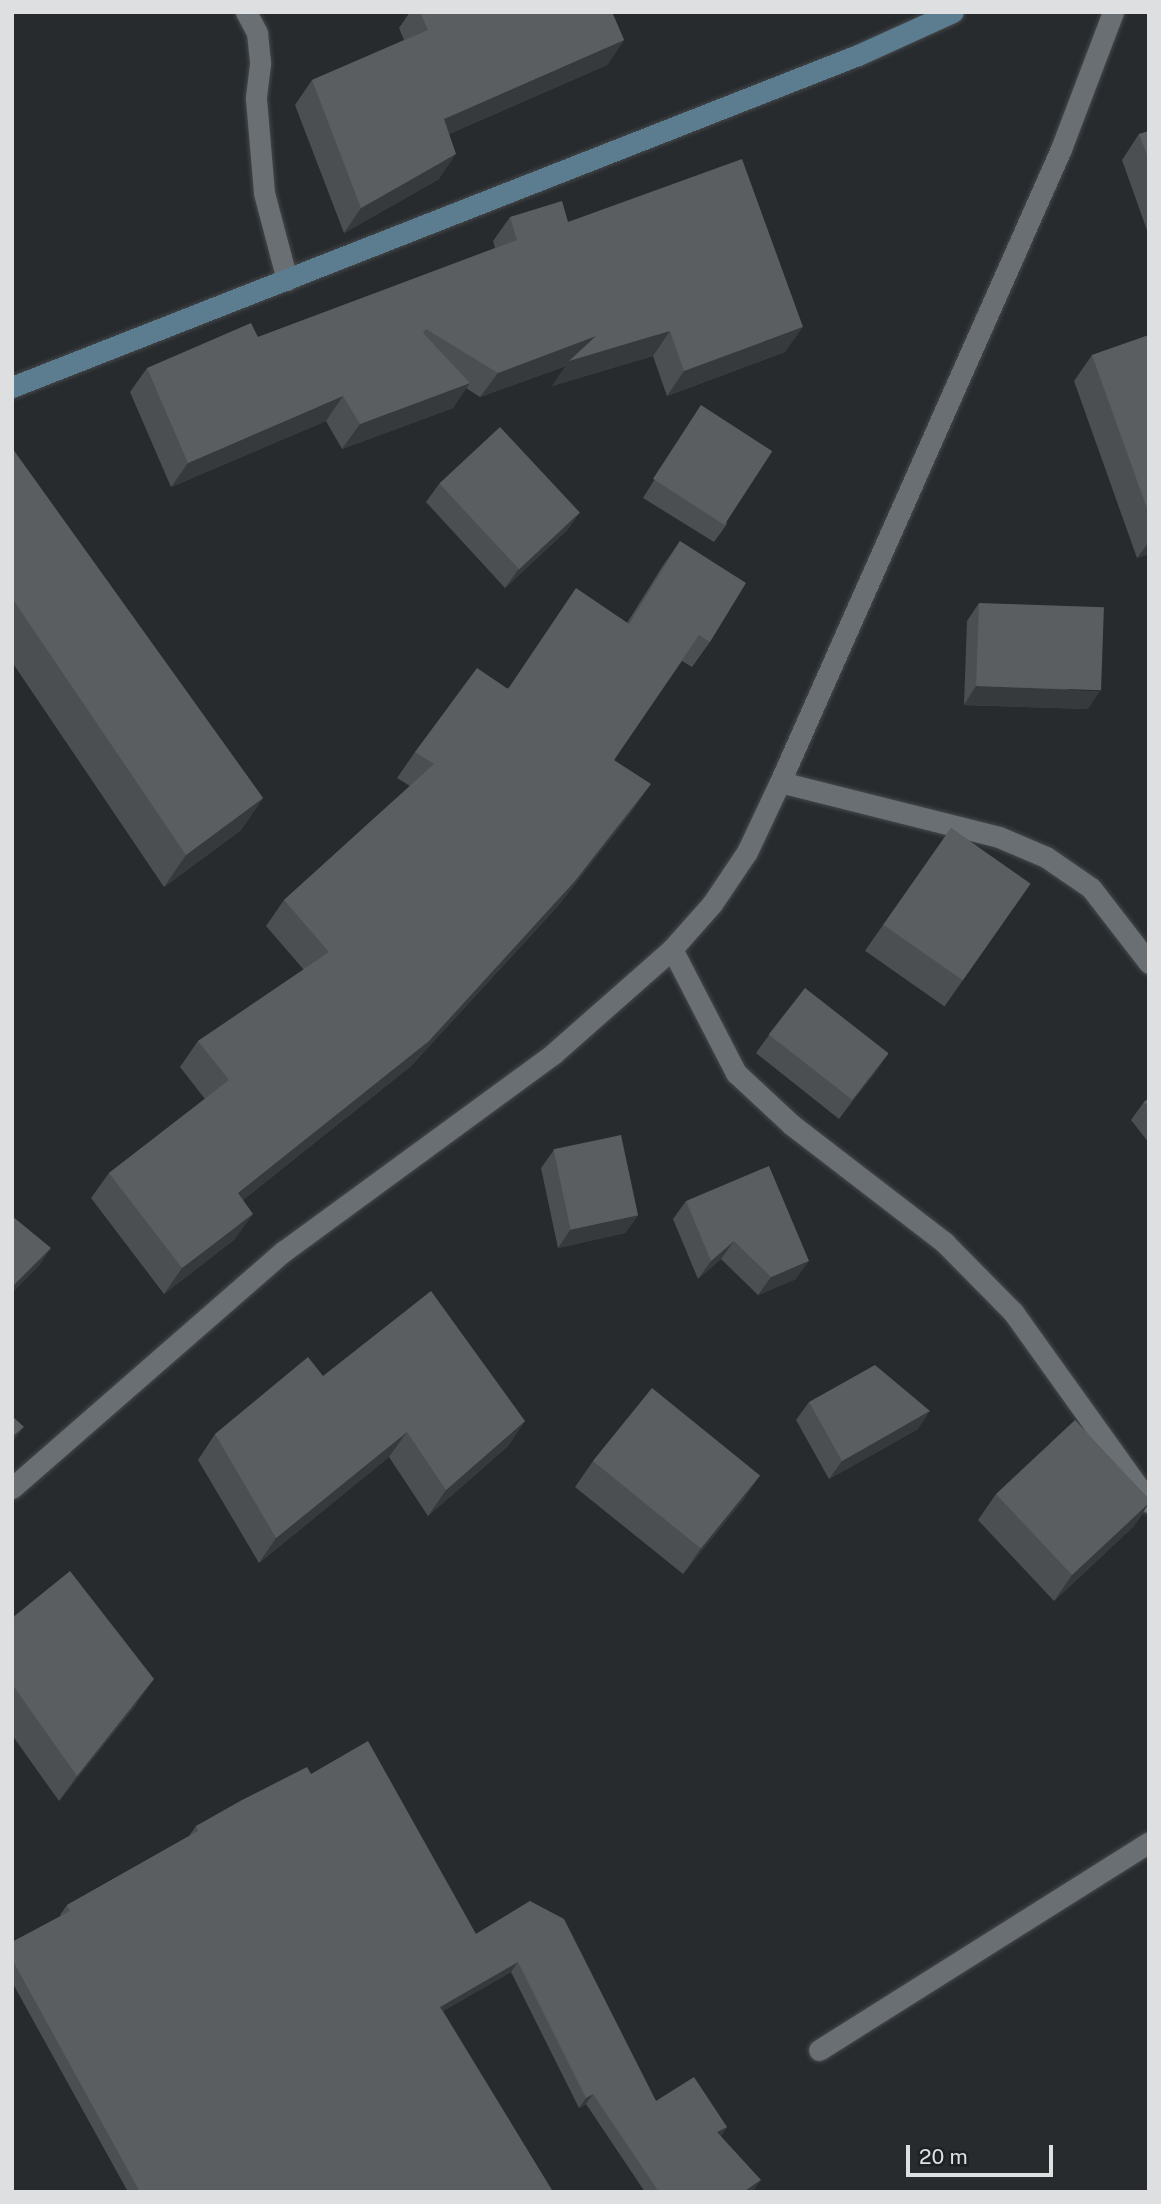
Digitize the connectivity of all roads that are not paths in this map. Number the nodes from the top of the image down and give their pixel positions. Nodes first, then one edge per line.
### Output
1 (246, 12) edge
2 (953, 12) edge
3 (1113, 12) edge
4 (287, 280) junction
5 (12, 387) edge
6 (780, 782) junction
7 (672, 949) junction
8 (1149, 963) edge
9 (12, 1488) edge
10 (1149, 1502) edge
11 (1149, 1842) edge
12 (819, 2050) dead end

1 - 4 street
2 - 4 main road
3 - 6 street
4 - 5 main road
6 - 7 street
6 - 8 street
7 - 9 street
7 - 10 street
11 - 12 street

